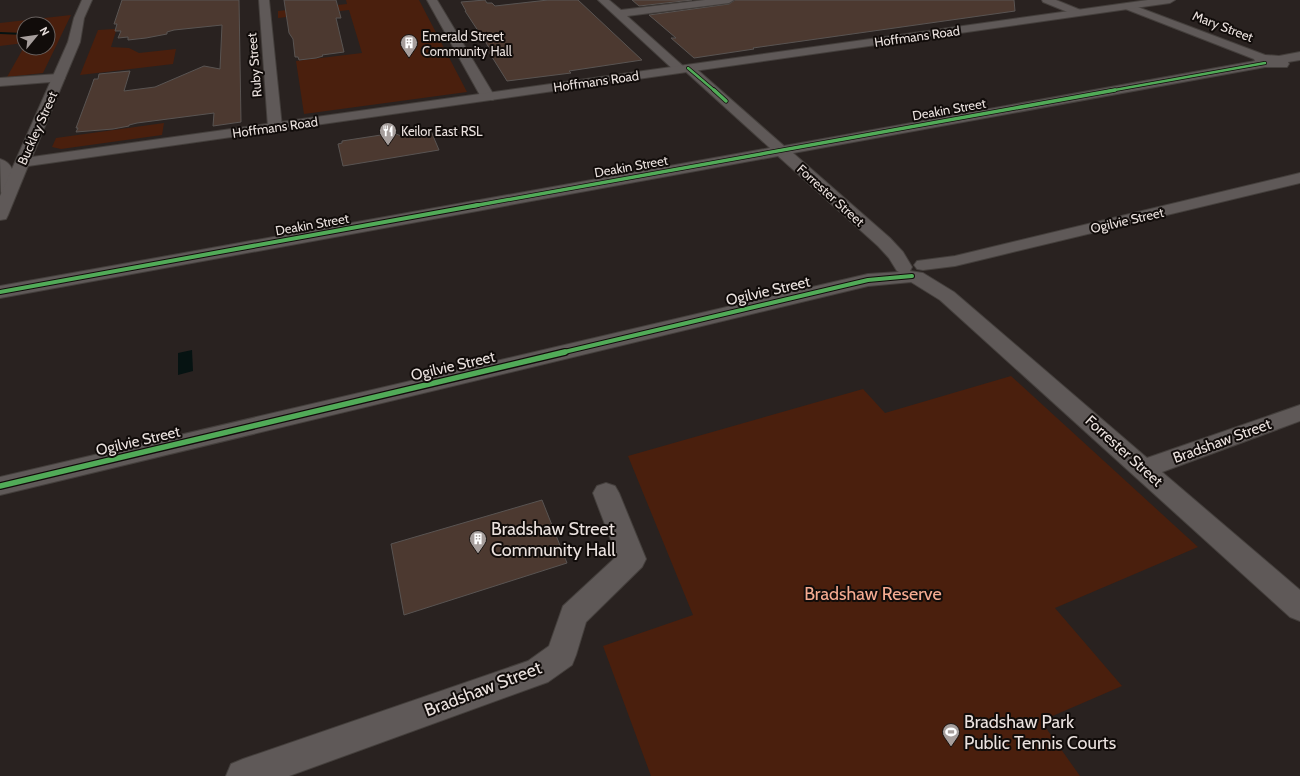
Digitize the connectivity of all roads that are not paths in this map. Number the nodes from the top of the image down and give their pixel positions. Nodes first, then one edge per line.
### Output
1 (87, 0) edge
2 (98, 0) edge
3 (264, 0) edge
4 (432, 0) edge
5 (603, 0) edge
6 (729, 0) edge
7 (1047, 0) edge
8 (1170, 0) edge
9 (1128, 6) junction
10 (1079, 13) junction
11 (618, 14) junction
12 (74, 42) junction
13 (1300, 56) edge
14 (1272, 61) junction
15 (684, 69) junction
16 (1296, 70) dead end
17 (59, 78) junction
18 (1, 82) edge
19 (488, 97) junction
20 (275, 127) junction
21 (782, 150) junction
22 (21, 163) junction
23 (0, 164) edge
24 (1300, 178) edge
25 (9, 192) junction
26 (0, 215) edge
27 (917, 270) junction
28 (0, 292) edge
29 (1300, 413) edge
30 (1143, 469) junction
31 (0, 486) edge
32 (606, 493) dead end
33 (1300, 608) edge
34 (243, 776) edge

1 - 12 street, Buckley Street
2 - 12 street, Buckley Street
3 - 20 street, Ruby Street
4 - 19 street
5 - 11 street, Forrester Street
6 - 11 street
7 - 10 street
8 - 9 street, Hoffmans Road
9 - 10 street, Hoffmans Road
9 - 14 street, Mary Street
10 - 15 street, Hoffmans Road
11 - 15 street, Forrester Street
12 - 17 street, Buckley Street
13 - 14 street, Deakin Street
14 - 16 street, Mary Street
14 - 21 street, Deakin Street
15 - 19 street, Hoffmans Road
15 - 21 street, Forrester Street
17 - 18 street
17 - 22 street, Buckley Street
19 - 20 street, Hoffmans Road
20 - 22 street, Hoffmans Road
21 - 27 street, Forrester Street
21 - 28 street, Deakin Street
22 - 25 street, Buckley Street
23 - 25 street
24 - 27 street, Ogilvie Street
25 - 26 street, Buckley Street
27 - 30 street, Forrester Street
27 - 31 street, Ogilvie Street
29 - 30 street, Bradshaw Street
30 - 33 street, Forrester Street
32 - 34 street, Bradshaw Street

